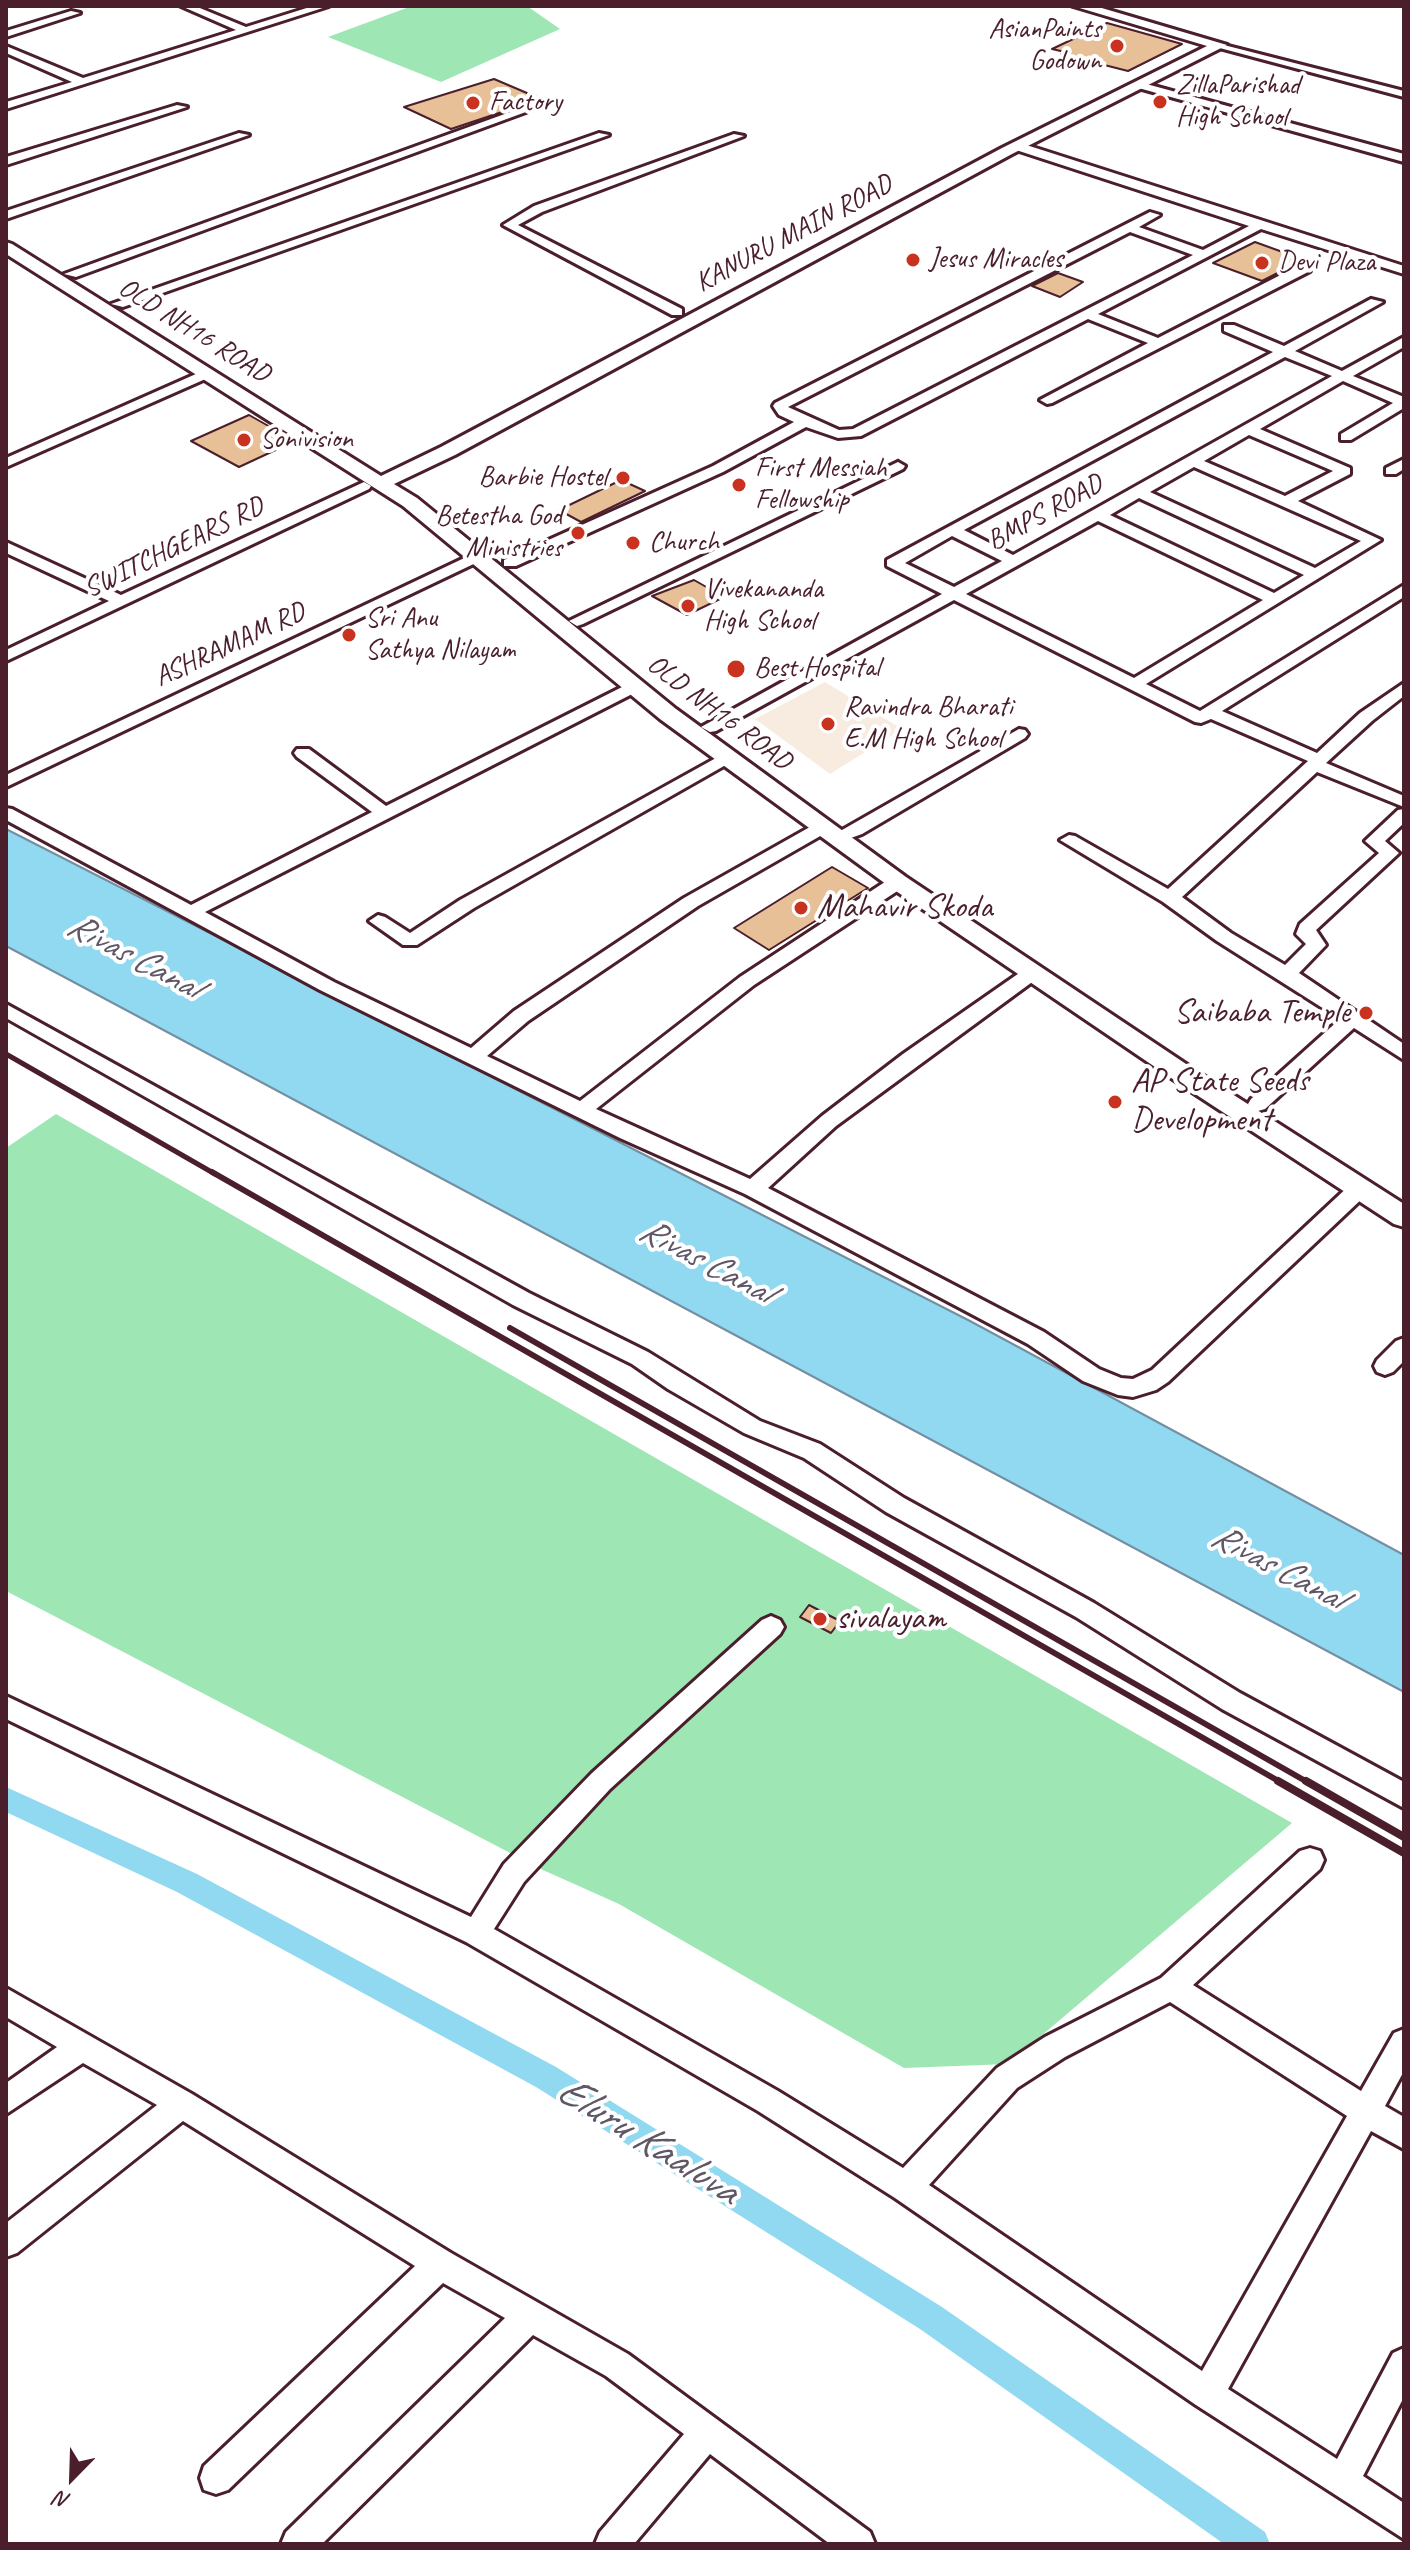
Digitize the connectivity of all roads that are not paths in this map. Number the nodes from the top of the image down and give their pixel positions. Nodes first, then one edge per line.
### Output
1 (186, 6) edge
2 (270, 6) edge
3 (324, 6) edge
4 (1080, 6) edge
5 (75, 13) dead end
6 (293, 16) junction
7 (247, 31) junction
8 (6, 34) edge
9 (1212, 43) junction
10 (6, 49) edge
11 (82, 82) junction
12 (1139, 85) junction
13 (1404, 94) edge
14 (6, 106) edge
15 (181, 107) dead end
16 (1082, 108) junction
17 (528, 109) dead end
18 (243, 135) dead end
19 (603, 135) dead end
20 (738, 136) dead end
21 (1017, 146) junction
22 (1404, 158) edge
23 (6, 161) edge
24 (902, 201) junction
25 (6, 215) edge
26 (1154, 215) dead end
27 (1260, 225) junction
28 (1129, 228) junction
29 (6, 233) edge
30 (6, 247) edge
31 (1203, 254) junction
32 (1305, 268) dead end
33 (1404, 270) edge
34 (71, 274) junction
35 (1376, 302) dead end
36 (118, 304) junction
37 (677, 312) junction
38 (1090, 315) junction
39 (1229, 328) dead end
40 (1404, 341) edge
41 (1159, 343) junction
42 (1282, 350) junction
43 (205, 374) junction
44 (1340, 376) junction
45 (1047, 400) dead end
46 (1404, 402) edge
47 (805, 422) junction
48 (1250, 430) junction
49 (1346, 437) dead end
50 (1193, 461) junction
51 (6, 463) edge
52 (898, 466) dead end
53 (380, 478) junction
54 (1137, 491) junction
55 (1287, 501) junction
56 (1098, 515) junction
57 (952, 530) junction
58 (6, 547) edge
59 (477, 557) junction
60 (1013, 561) junction
61 (510, 563) junction
62 (1316, 575) junction
63 (1404, 590) edge
64 (955, 593) junction
65 (1274, 599) junction
66 (123, 602) junction
67 (577, 621) junction
68 (6, 656) edge
69 (1133, 685) junction
70 (634, 686) junction
71 (1404, 688) edge
72 (1209, 712) junction
73 (710, 727) junction
74 (1019, 734) dead end
75 (303, 753) dead end
76 (725, 758) junction
77 (1317, 763) junction
78 (6, 782) edge
79 (1404, 802) edge
80 (383, 812) junction
81 (6, 813) edge
82 (1404, 814) edge
83 (838, 832) junction
84 (1069, 840) dead end
85 (898, 882) junction
86 (1170, 898) junction
87 (189, 913) junction
88 (378, 921) dead end
89 (1032, 973) junction
90 (1287, 974) junction
91 (6, 1010) edge
92 (1352, 1019) junction
93 (1404, 1053) edge
94 (473, 1057) junction
95 (1258, 1104) junction
96 (581, 1111) junction
97 (753, 1189) junction
98 (1359, 1189) junction
99 (1404, 1198) edge
100 (1404, 1217) edge
101 (1404, 1347) edge
102 (1385, 1366) dead end
103 (771, 1627) dead end
104 (6, 1707) edge
105 (1404, 1796) edge
106 (1310, 1860) dead end
107 (476, 1933) junction
108 (1171, 1987) junction
109 (6, 2002) edge
110 (1404, 2043) edge
111 (81, 2047) junction
112 (6, 2100) edge
113 (182, 2104) junction
114 (1366, 2109) junction
115 (1404, 2134) edge
116 (906, 2187) junction
117 (6, 2242) edge
118 (440, 2264) junction
119 (530, 2316) junction
120 (1404, 2364) edge
121 (1207, 2394) junction
122 (707, 2432) junction
123 (216, 2478) dead end
124 (1343, 2482) junction
125 (1404, 2522) edge
126 (298, 2544) edge
127 (612, 2544) edge
128 (858, 2544) edge

1 - 7 street
2 - 6 street
3 - 6 street
4 - 9 main road
5 - 8 street
6 - 7 street
7 - 11 street
9 - 12 main road, KANURU MAIN ROAD
9 - 13 street
9 - 16 main road, KANURU MAIN ROAD
10 - 11 street
11 - 14 street
12 - 16 main road, KANURU MAIN ROAD
12 - 22 street
15 - 23 street
16 - 21 main road, KANURU MAIN ROAD
16 - 24 main road, KANURU MAIN ROAD
17 - 34 street
18 - 25 street
19 - 36 street
20 - 37 street
21 - 24 main road, KANURU MAIN ROAD
21 - 27 street
24 - 37 main road, KANURU MAIN ROAD
24 - 53 main road, KANURU MAIN ROAD
26 - 28 street
27 - 31 street
27 - 33 street
28 - 31 street
28 - 47 street
29 - 34 main road, OLD NH16 ROAD
30 - 43 main road, OLD NH16 ROAD
31 - 38 street
32 - 41 street
34 - 36 main road, OLD NH16 ROAD
35 - 42 street
36 - 53 main road, OLD NH16 ROAD
37 - 53 main road, KANURU MAIN ROAD
38 - 41 street
38 - 47 street
39 - 42 street
40 - 44 street, BMPS ROAD
41 - 45 street
42 - 44 street
42 - 57 street
43 - 51 street
43 - 53 main road, OLD NH16 ROAD
44 - 46 street
44 - 48 street, BMPS ROAD
46 - 49 street
47 - 61 street
48 - 50 street, BMPS ROAD
48 - 55 street
50 - 54 street, BMPS ROAD
50 - 55 street
52 - 67 street
53 - 59 main road, OLD NH16 ROAD
53 - 61 main road, OLD NH16 ROAD
53 - 66 street, SWITCHGEARS RD
54 - 56 street, BMPS ROAD
54 - 62 street
55 - 62 street
56 - 60 street, BMPS ROAD
56 - 65 street
57 - 60 street
57 - 64 street
58 - 66 street
59 - 70 main road, OLD NH16 ROAD
59 - 78 street, ASHRAMAM RD
60 - 64 street, BMPS ROAD
61 - 67 main road, OLD NH16 ROAD
62 - 65 street
63 - 72 street
64 - 69 street
64 - 73 street, BMPS ROAD
65 - 69 street
66 - 68 street, SWITCHGEARS RD
67 - 73 main road, OLD NH16 ROAD
69 - 72 street
70 - 76 main road, OLD NH16 ROAD
70 - 80 street
71 - 77 street
72 - 77 street
73 - 83 main road, OLD NH16 ROAD
74 - 83 street
75 - 80 street
76 - 83 main road, OLD NH16 ROAD
76 - 88 street
77 - 79 street
77 - 86 street
80 - 87 street
81 - 87 street
82 - 90 street
83 - 85 main road, OLD NH16 ROAD
83 - 94 street
83 - 95 main road, OLD NH16 ROAD
84 - 86 street
85 - 89 main road, OLD NH16 ROAD
85 - 96 street
86 - 90 street
87 - 94 street
89 - 97 street
89 - 98 main road, OLD NH16 ROAD
90 - 92 street
91 - 105 street
92 - 93 street
92 - 95 street
94 - 96 street
95 - 99 main road, OLD NH16 ROAD
96 - 97 street
97 - 98 street
98 - 100 main road, OLD NH16 ROAD
101 - 102 street
103 - 107 street
104 - 107 street
106 - 108 street
107 - 116 street
108 - 114 street
108 - 116 street
109 - 111 street
110 - 114 street
111 - 112 street
111 - 113 street
113 - 117 street
113 - 118 street
114 - 115 street
114 - 121 street
116 - 121 street
118 - 119 street
118 - 123 street
119 - 122 street
119 - 126 street
120 - 124 street
121 - 124 street
122 - 127 street
122 - 128 street
124 - 125 street

